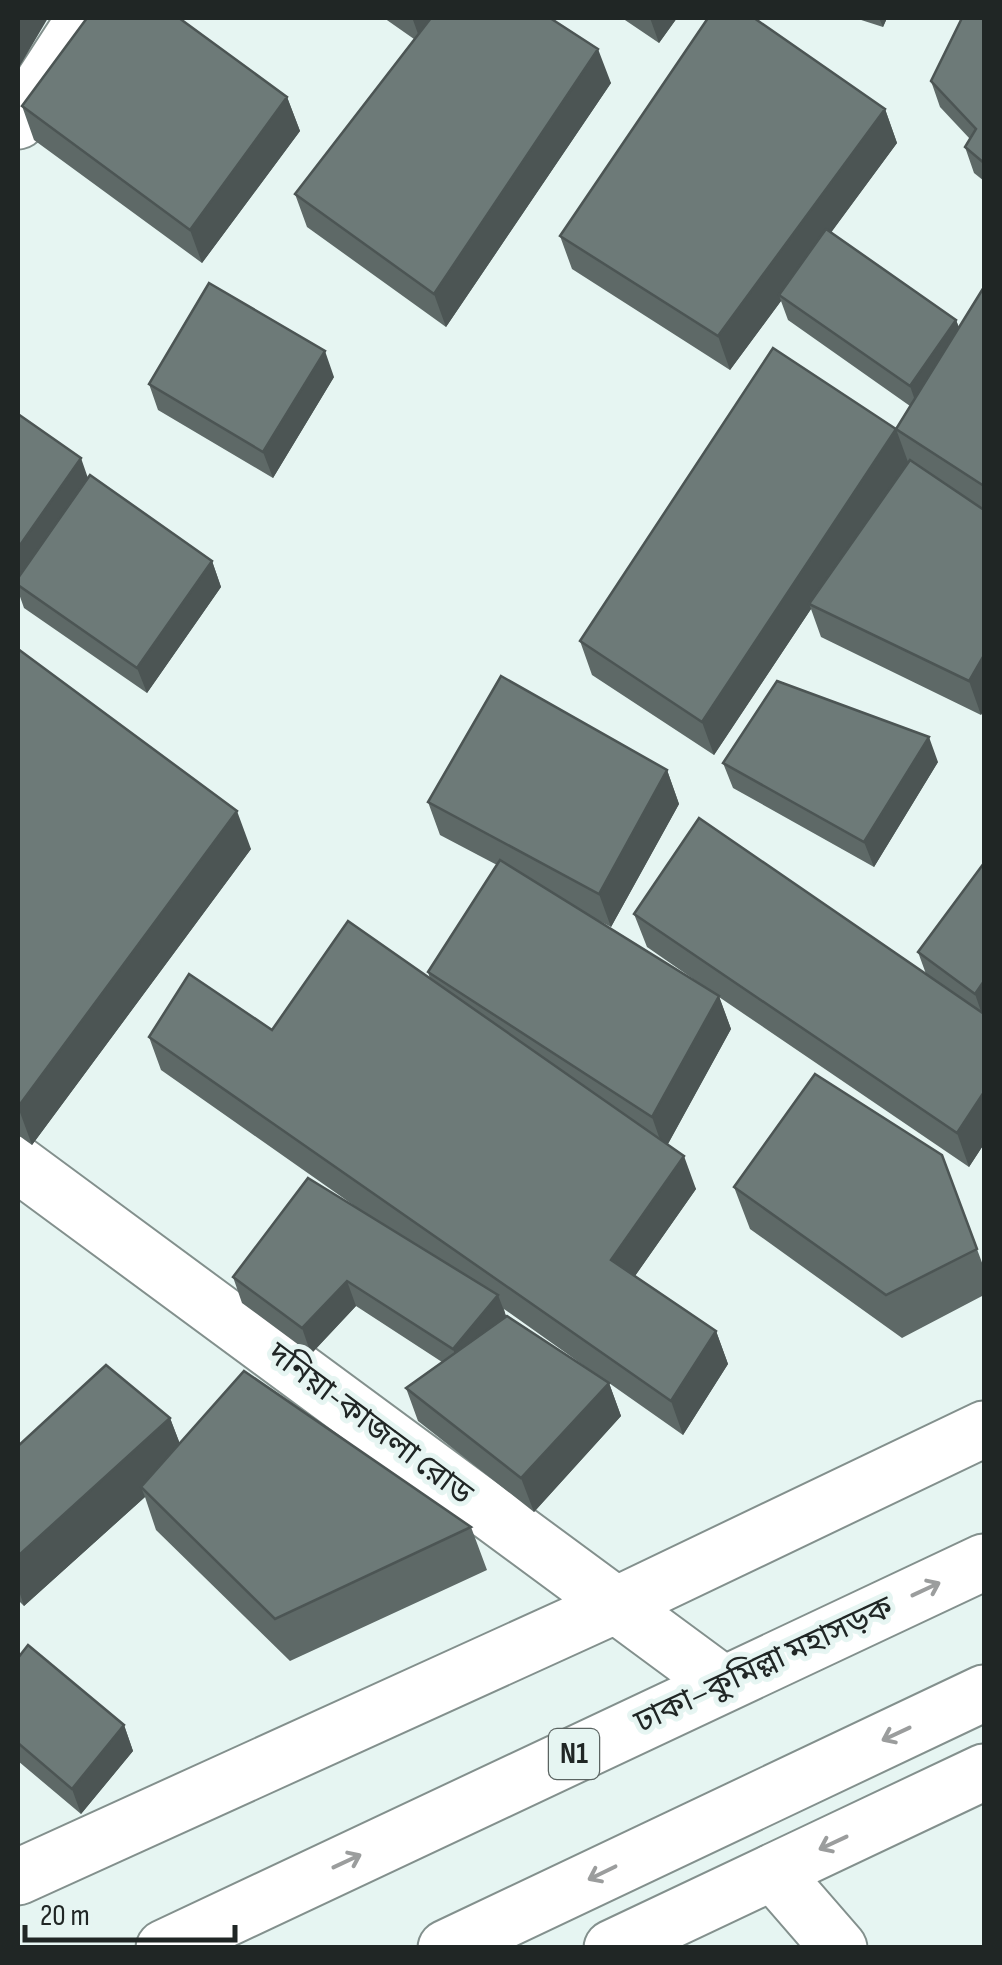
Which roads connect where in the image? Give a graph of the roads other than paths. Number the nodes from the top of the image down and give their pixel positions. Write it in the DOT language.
graph roads {
  1 [pos="85,18"];
  2 [pos="18,122"];
  3 [pos="18,1164"];
  4 [pos="984,1430"];
  5 [pos="984,1562"];
  6 [pos="614,1606"];
  7 [pos="722,1684"];
  8 [pos="984,1692"];
  9 [pos="984,1772"];
  10 [pos="773,1872"];
  11 [pos="18,1877"];
  12 [pos="164,1948"];
  13 [pos="446,1948"];
  14 [pos="612,1948"];
  15 [pos="839,1948"];
  1 -- 2 [label="main road"];
  3 -- 6 [label="main road, দনিয়া-কাজলা রোড"];
  4 -- 6 [label="main road"];
  7 -- 5 [label="main road, ঢাকা–কুমিল্লা মহাসড়ক / N1, one-way"];
  6 -- 7 [label="main road, দনিয়া-কাজলা রোড"];
  6 -- 11 [label="main road"];
  12 -- 7 [label="main road, ঢাকা–কুমিল্লা মহাসড়ক / N1, one-way"];
  8 -- 13 [label="main road, one-way"];
  9 -- 10 [label="main road, one-way"];
  10 -- 14 [label="main road"];
  10 -- 15 [label="main road"];
}
